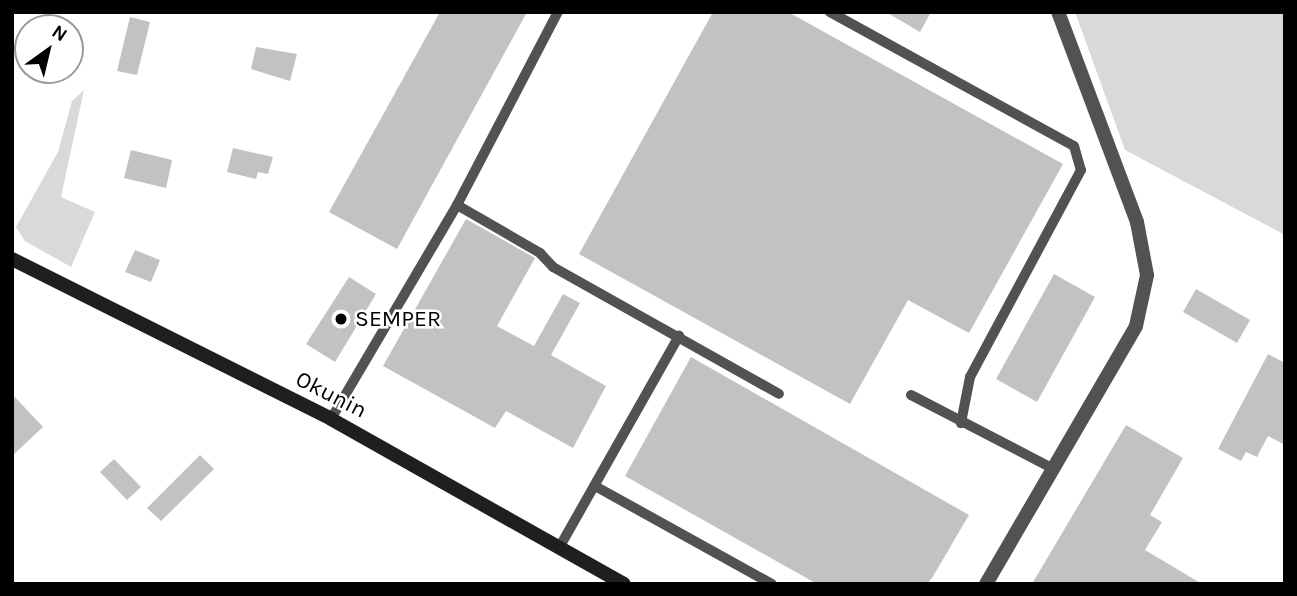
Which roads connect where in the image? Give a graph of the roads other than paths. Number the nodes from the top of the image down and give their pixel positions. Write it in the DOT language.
graph roads {
  1 [pos="558,12"];
  2 [pos="830,12"];
  3 [pos="1058,12"];
  4 [pos="457,205"];
  5 [pos="12,259"];
  6 [pos="679,336"];
  7 [pos="779,394"];
  8 [pos="911,395"];
  9 [pos="331,419"];
  10 [pos="961,423"];
  11 [pos="1054,469"];
  12 [pos="595,486"];
  13 [pos="559,548"];
  14 [pos="624,584"];
  15 [pos="772,584"];
  16 [pos="986,584"];
  1 -- 4 [label="lane"];
  2 -- 10 [label="lane"];
  3 -- 11 [label="street"];
  4 -- 6 [label="lane"];
  4 -- 9 [label="lane"];
  5 -- 9 [label="main road, Okunin"];
  6 -- 7 [label="lane"];
  6 -- 12 [label="lane"];
  8 -- 10 [label="lane"];
  9 -- 13 [label="main road, Okunin"];
  10 -- 11 [label="lane"];
  11 -- 16 [label="street"];
  12 -- 13 [label="lane"];
  12 -- 15 [label="lane"];
  13 -- 14 [label="main road, Okunin"];
}
